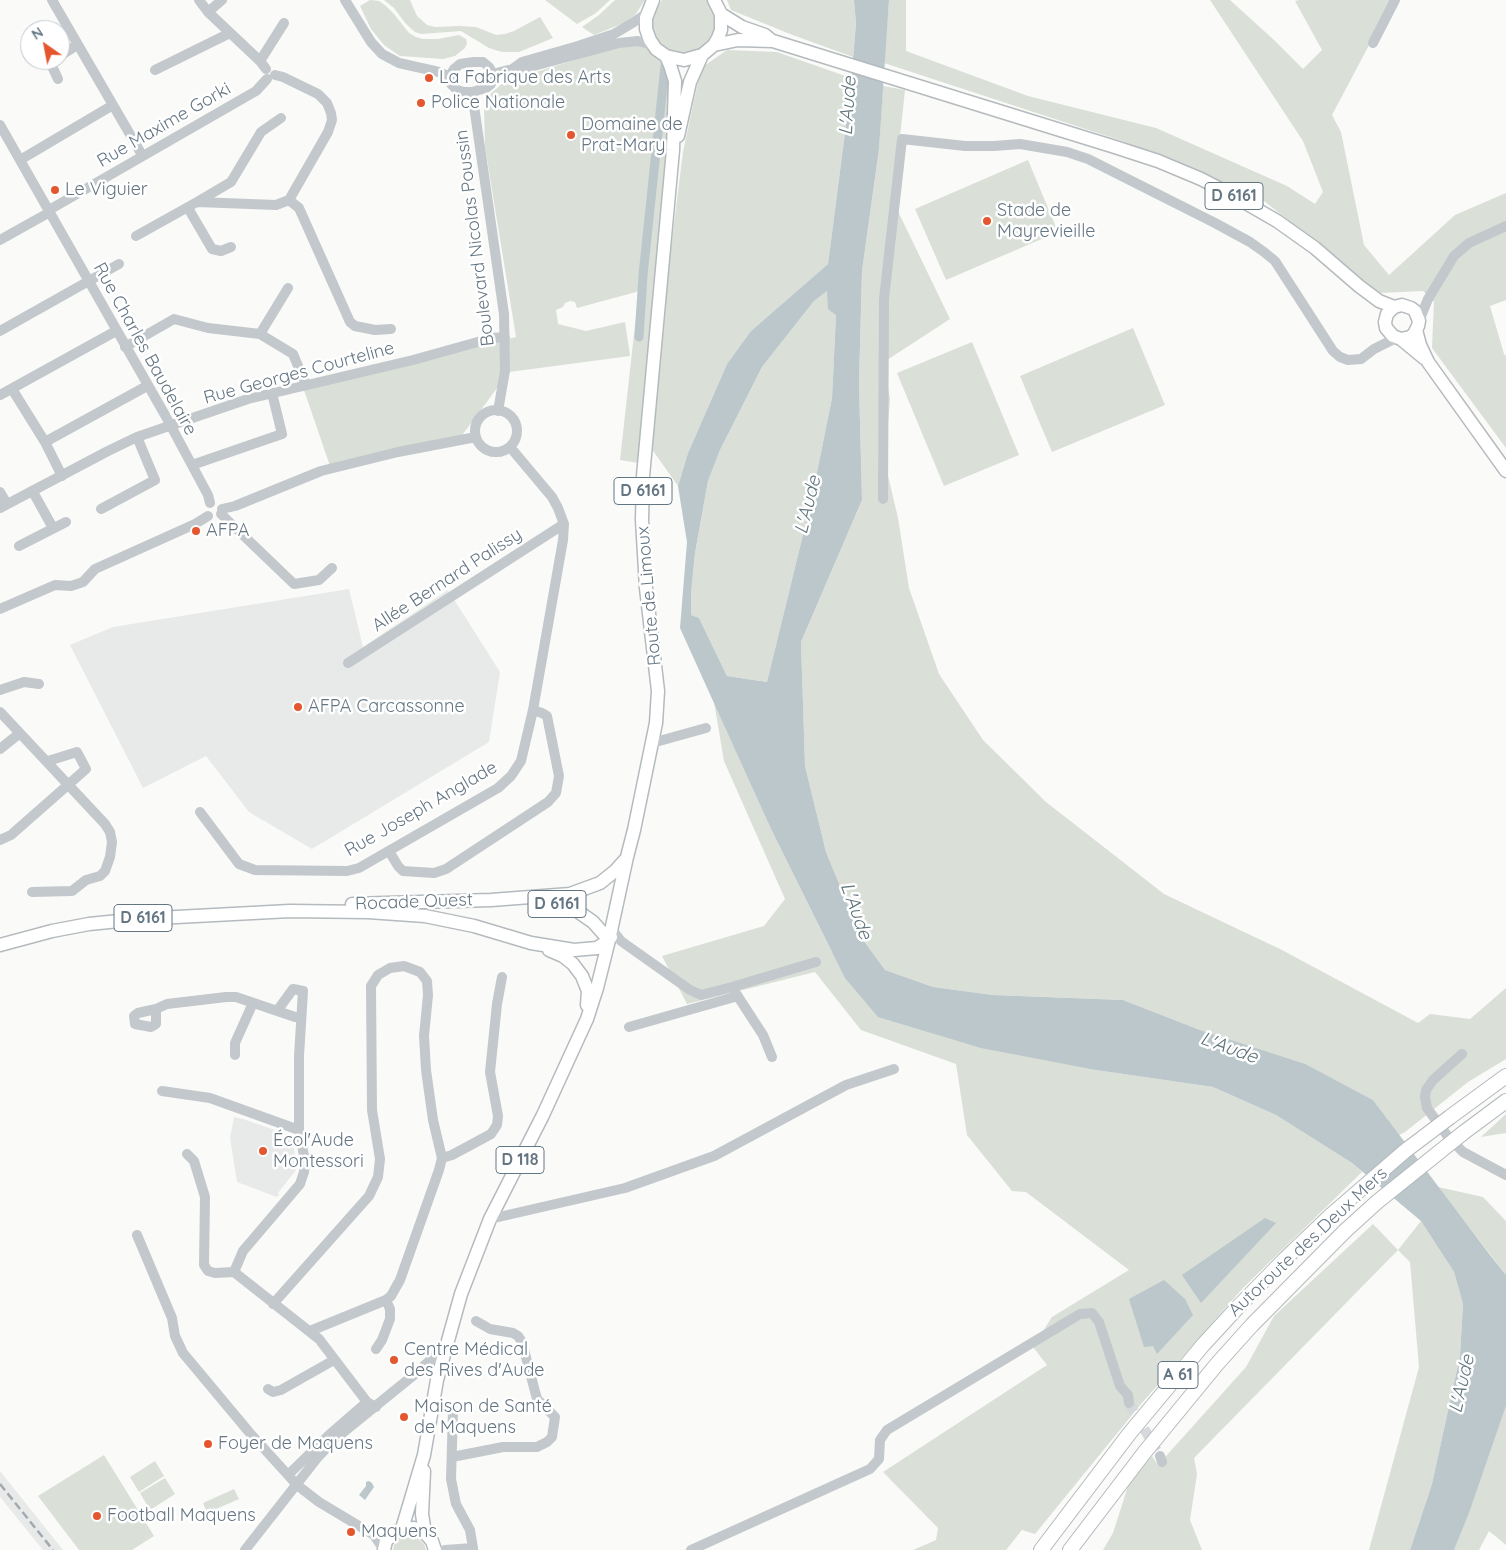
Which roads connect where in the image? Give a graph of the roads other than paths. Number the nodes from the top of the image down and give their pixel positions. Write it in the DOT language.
graph roads {
  1 [pos="52,0"];
  2 [pos="199,0"];
  3 [pos="222,0"];
  4 [pos="345,0"];
  5 [pos="653,0"];
  6 [pos="714,0"];
  7 [pos="1396,0"];
  8 [pos="208,12"];
  9 [pos="647,13"];
  10 [pos="721,14"];
  11 [pos="284,23"];
  12 [pos="230,33"];
  13 [pos="773,41"];
  14 [pos="1373,43"];
  15 [pos="77,45"];
  16 [pos="653,45"];
  17 [pos="714,45"];
  18 [pos="70,50"];
  19 [pos="666,56"];
  20 [pos="702,56"];
  21 [pos="54,70"];
  22 [pos="155,70"];
  23 [pos="511,70"];
  24 [pos="267,71"];
  25 [pos="493,74"];
  26 [pos="451,77"];
  27 [pos="58,80"];
  28 [pos="472,92"];
  29 [pos="113,104"];
  30 [pos="281,118"];
  31 [pos="0,125"];
  32 [pos="674,150"];
  33 [pos="142,155"];
  34 [pos="20,160"];
  35 [pos="289,200"];
  36 [pos="198,202"];
  37 [pos="188,208"];
  38 [pos="49,211"];
  39 [pos="1506,226"];
  40 [pos="136,236"];
  41 [pos="0,240"];
  42 [pos="231,247"];
  43 [pos="119,264"];
  44 [pos="89,282"];
  45 [pos="1359,286"];
  46 [pos="288,288"];
  47 [pos="1428,299"];
  48 [pos="1394,307"];
  49 [pos="1411,308"];
  50 [pos="1385,323"];
  51 [pos="1418,326"];
  52 [pos="391,329"];
  53 [pos="116,331"];
  54 [pos="0,332"];
  55 [pos="260,334"];
  56 [pos="505,337"];
  57 [pos="1399,339"];
  58 [pos="125,347"];
  59 [pos="1374,349"];
  60 [pos="1428,362"];
  61 [pos="306,385"];
  62 [pos="147,386"];
  63 [pos="12,388"];
  64 [pos="272,393"];
  65 [pos="0,395"];
  66 [pos="498,410"];
  67 [pos="169,426"];
  68 [pos="136,437"];
  69 [pos="476,437"];
  70 [pos="45,442"];
  71 [pos="510,447"];
  72 [pos="192,465"];
  73 [pos="1506,471"];
  74 [pos="62,476"];
  75 [pos="0,492"];
  76 [pos="33,492"];
  77 [pos="883,499"];
  78 [pos="210,503"];
  79 [pos="4,506"];
  80 [pos="101,509"];
  81 [pos="222,512"];
  82 [pos="208,516"];
  83 [pos="66,522"];
  84 [pos="564,524"];
  85 [pos="53,528"];
  86 [pos="19,546"];
  87 [pos="332,568"];
  88 [pos="0,609"];
  89 [pos="348,663"];
  90 [pos="39,684"];
  91 [pos="0,690"];
  92 [pos="533,710"];
  93 [pos="0,712"];
  94 [pos="706,728"];
  95 [pos="20,733"];
  96 [pos="652,743"];
  97 [pos="0,749"];
  98 [pos="48,761"];
  99 [pos="69,784"];
  100 [pos="200,812"];
  101 [pos="634,830"];
  102 [pos="0,840"];
  103 [pos="389,851"];
  104 [pos="627,857"];
  105 [pos="32,892"];
  106 [pos="539,897"];
  107 [pos="491,900"];
  108 [pos="290,911"];
  109 [pos="615,938"];
  110 [pos="531,943"];
  111 [pos="0,945"];
  112 [pos="816,962"];
  113 [pos="502,977"];
  114 [pos="732,987"];
  115 [pos="738,996"];
  116 [pos="253,1003"];
  117 [pos="156,1009"];
  118 [pos="277,1011"];
  119 [pos="301,1017"];
  120 [pos="587,1019"];
  121 [pos="629,1027"];
  122 [pos="1462,1054"];
  123 [pos="234,1056"];
  124 [pos="772,1057"];
  125 [pos="894,1069"];
  126 [pos="1506,1076"];
  127 [pos="162,1091"];
  128 [pos="1506,1101"];
  129 [pos="299,1130"];
  130 [pos="187,1154"];
  131 [pos="442,1158"];
  132 [pos="1506,1175"];
  133 [pos="490,1220"];
  134 [pos="137,1235"];
  135 [pos="234,1272"];
  136 [pos="386,1300"];
  137 [pos="273,1304"];
  138 [pos="476,1321"];
  139 [pos="310,1331"];
  140 [pos="446,1346"];
  141 [pos="376,1349"];
  142 [pos="334,1360"];
  143 [pos="268,1389"];
  144 [pos="1129,1403"];
  145 [pos="371,1404"];
  146 [pos="453,1411"];
  147 [pos="424,1455"];
  148 [pos="452,1457"];
  149 [pos="288,1474"];
  150 [pos="297,1485"];
  151 [pos="397,1532"];
  152 [pos="426,1533"];
  153 [pos="374,1535"];
  154 [pos="473,1549"];
  155 [pos="245,1550"];
  156 [pos="384,1550"];
  157 [pos="435,1550"];
  158 [pos="445,1550"];
  159 [pos="691,1550"];
  160 [pos="1041,1550"];
  161 [pos="1070,1550"];
  1 -- 15 [label="street"];
  2 -- 8 [label="street"];
  3 -- 8 [label="street"];
  4 -- 26 [label="street"];
  5 -- 9 [label="main road"];
  6 -- 10 [label="main road"];
  7 -- 14 [label="street"];
  8 -- 12 [label="street"];
  9 -- 16 [label="main road"];
  9 -- 23 [label="street"];
  10 -- 13 [label="main road, D 6161"];
  10 -- 17 [label="main road"];
  11 -- 24 [label="street, Rue Maxime Gorki"];
  12 -- 22 [label="street"];
  12 -- 24 [label="street"];
  13 -- 17 [label="main road, D 6161"];
  13 -- 45 [label="main road, D 6161"];
  15 -- 18 [label="street"];
  15 -- 29 [label="street"];
  16 -- 19 [label="main road"];
  16 -- 23 [label="street"];
  17 -- 20 [label="main road"];
  19 -- 20 [label="main road"];
  19 -- 32 [label="main road, D 6161"];
  20 -- 32 [label="main road, D 6161"];
  21 -- 27 [label="street"];
  23 -- 25 [label="street"];
  24 -- 33 [label="street, Rue Maxime Gorki"];
  24 -- 35 [label="street"];
  25 -- 26 [label="street"];
  25 -- 28 [label="street"];
  26 -- 28 [label="street"];
  28 -- 56 [label="street, Boulevard Nicolas Poussin"];
  29 -- 33 [label="street"];
  29 -- 34 [label="street"];
  30 -- 36 [label="street"];
  31 -- 34 [label="street, Rue Charles Baudelaire"];
  32 -- 96 [label="main road, Route de Limoux / D 6161"];
  33 -- 38 [label="street, Rue Maxime Gorki"];
  34 -- 38 [label="street, Rue Charles Baudelaire"];
  35 -- 36 [label="street"];
  35 -- 52 [label="street"];
  36 -- 37 [label="street"];
  37 -- 40 [label="street"];
  37 -- 42 [label="street"];
  38 -- 41 [label="street, Rue Maxime Gorki"];
  38 -- 44 [label="street, Rue Charles Baudelaire"];
  39 -- 47 [label="street"];
  43 -- 44 [label="street"];
  44 -- 53 [label="street, Rue Charles Baudelaire"];
  44 -- 54 [label="street"];
  45 -- 48 [label="main road, D 6161"];
  45 -- 50 [label="main road, D 6161"];
  46 -- 55 [label="street"];
  47 -- 49 [label="street"];
  47 -- 51 [label="street"];
  48 -- 49 [label="main road"];
  48 -- 50 [label="main road"];
  49 -- 51 [label="main road"];
  50 -- 57 [label="main road"];
  50 -- 59 [label="street"];
  51 -- 57 [label="main road"];
  51 -- 60 [label="main road"];
  53 -- 58 [label="street, Rue Charles Baudelaire"];
  53 -- 63 [label="street"];
  55 -- 58 [label="street"];
  55 -- 61 [label="street"];
  56 -- 61 [label="street, Rue Georges Courteline"];
  56 -- 66 [label="street, Boulevard Nicolas Poussin"];
  57 -- 59 [label="street"];
  57 -- 60 [label="main road"];
  58 -- 62 [label="street, Rue Charles Baudelaire"];
  59 -- 77 [label="street"];
  60 -- 73 [label="main road"];
  61 -- 64 [label="street, Rue Georges Courteline"];
  62 -- 67 [label="street, Rue Charles Baudelaire"];
  62 -- 70 [label="street"];
  63 -- 65 [label="street"];
  63 -- 70 [label="street"];
  64 -- 67 [label="street, Rue Georges Courteline"];
  64 -- 72 [label="street"];
  66 -- 69 [label="street"];
  66 -- 71 [label="street"];
  67 -- 68 [label="street, Rue Georges Courteline"];
  67 -- 72 [label="street, Rue Charles Baudelaire"];
  68 -- 74 [label="street, Rue Georges Courteline"];
  68 -- 80 [label="street"];
  69 -- 71 [label="street"];
  69 -- 81 [label="street"];
  70 -- 74 [label="street"];
  71 -- 84 [label="street, Rue Joseph Anglade"];
  72 -- 78 [label="street, Rue Charles Baudelaire"];
  74 -- 76 [label="street, Rue Georges Courteline"];
  75 -- 79 [label="street"];
  76 -- 79 [label="street, Rue Georges Courteline"];
  76 -- 85 [label="street"];
  78 -- 81 [label="street"];
  78 -- 82 [label="street"];
  81 -- 82 [label="street"];
  81 -- 87 [label="street"];
  82 -- 88 [label="street"];
  83 -- 85 [label="street"];
  84 -- 89 [label="street, Allée Bernard Palissy"];
  84 -- 92 [label="street, Rue Joseph Anglade"];
  85 -- 86 [label="street"];
  90 -- 91 [label="street"];
  92 -- 103 [label="street, Rue Joseph Anglade"];
  92 -- 103 [label="street"];
  93 -- 95 [label="street"];
  94 -- 96 [label="street"];
  95 -- 97 [label="street"];
  95 -- 98 [label="street"];
  96 -- 101 [label="main road, Route de Limoux / D 6161"];
  98 -- 99 [label="street"];
  98 -- 99 [label="street"];
  99 -- 102 [label="street"];
  99 -- 105 [label="street"];
  100 -- 103 [label="street, Rue Joseph Anglade"];
  101 -- 104 [label="main road, D 6161"];
  101 -- 109 [label="main road, D 6161"];
  104 -- 106 [label="main road, D 6161 / D 6161"];
  104 -- 109 [label="main road, D 6161"];
  106 -- 107 [label="main road, Rocade Ouest / D 6161"];
  107 -- 108 [label="main road, Rocade Ouest"];
  107 -- 109 [label="main road, D 6161 / D 6161"];
  108 -- 110 [label="main road, Rocade Ouest / D 6161"];
  108 -- 111 [label="main road, Rocade Ouest / D 6161"];
  109 -- 110 [label="main road, Rocade Ouest / D 6161"];
  109 -- 114 [label="street"];
  109 -- 120 [label="main road, D 118"];
  110 -- 120 [label="main road, Rocade Ouest / D 6161"];
  112 -- 114 [label="street"];
  113 -- 131 [label="street"];
  114 -- 115 [label="street"];
  115 -- 121 [label="street"];
  115 -- 124 [label="street"];
  116 -- 117 [label="street"];
  116 -- 118 [label="street"];
  116 -- 123 [label="street"];
  118 -- 119 [label="street"];
  118 -- 119 [label="street"];
  119 -- 129 [label="street"];
  120 -- 133 [label="main road, D 118"];
  122 -- 132 [label="street"];
  125 -- 133 [label="street"];
  126 -- 160 [label="highway, Autoroute des Deux Mers / A 61, bridge"];
  127 -- 129 [label="street"];
  128 -- 161 [label="highway, Autoroute des Deux Mers / A 61, bridge"];
  129 -- 135 [label="street"];
  130 -- 135 [label="street"];
  131 -- 136 [label="street"];
  131 -- 137 [label="street"];
  133 -- 140 [label="main road, D 118"];
  134 -- 149 [label="street"];
  135 -- 137 [label="street"];
  136 -- 139 [label="street"];
  136 -- 141 [label="street"];
  137 -- 139 [label="street"];
  138 -- 148 [label="street"];
  139 -- 142 [label="street"];
  140 -- 145 [label="street"];
  140 -- 147 [label="main road, D 118"];
  142 -- 143 [label="street"];
  142 -- 145 [label="street"];
  144 -- 159 [label="street"];
  145 -- 149 [label="street"];
  145 -- 150 [label="street"];
  146 -- 148 [label="street"];
  147 -- 151 [label="main road, D 118"];
  147 -- 152 [label="main road, D 118"];
  148 -- 154 [label="street"];
  149 -- 150 [label="street"];
  150 -- 153 [label="street"];
  150 -- 155 [label="street"];
  151 -- 152 [label="main road"];
  151 -- 153 [label="street"];
  151 -- 156 [label="main road"];
  152 -- 157 [label="main road"];
  153 -- 156 [label="street"];
  154 -- 158 [label="street"];
}
